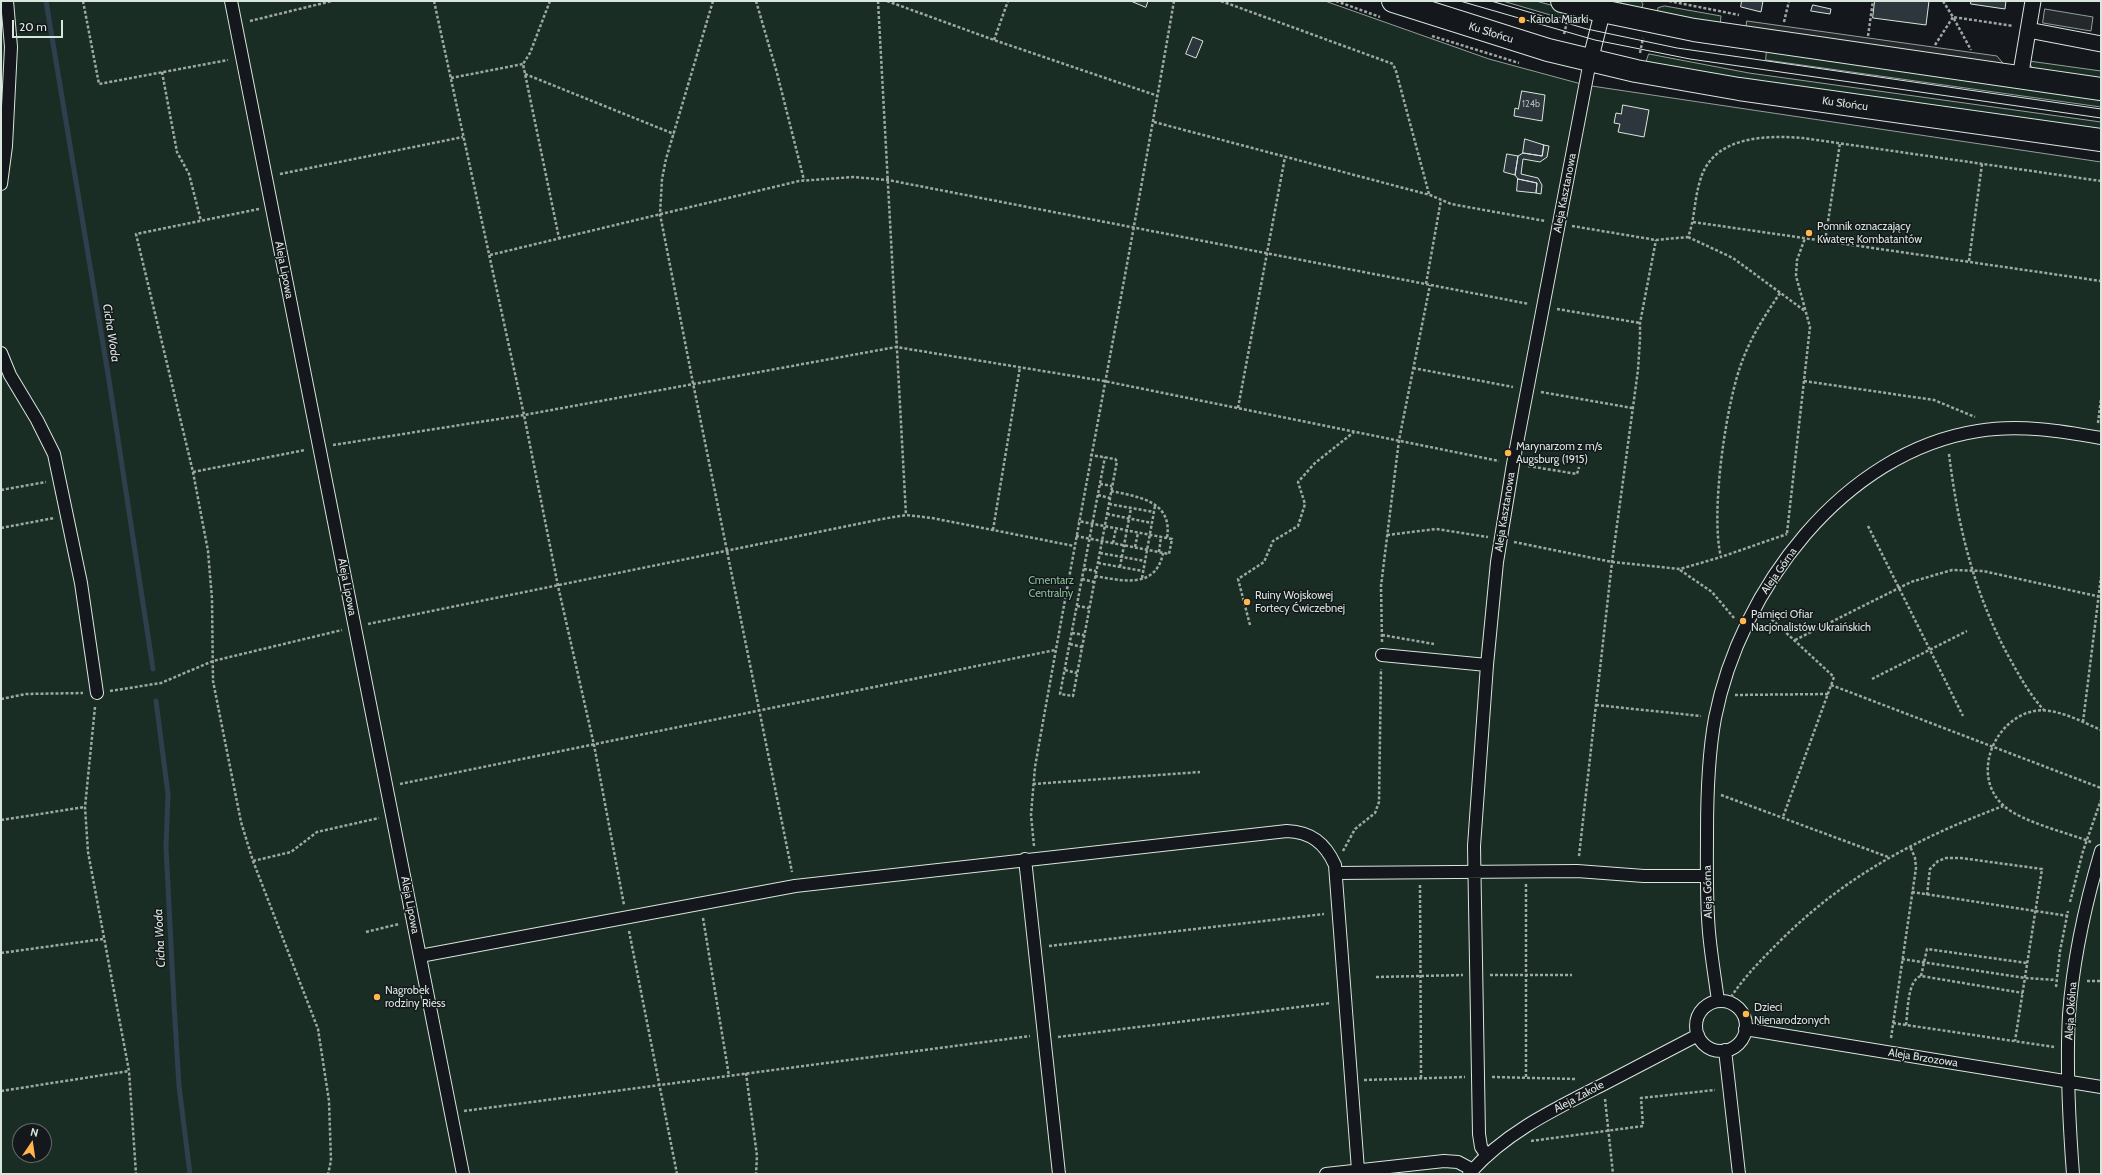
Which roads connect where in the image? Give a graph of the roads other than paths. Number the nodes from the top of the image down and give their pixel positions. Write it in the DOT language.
graph roads {
  1 [pos="8,1"];
  2 [pos="230,1"];
  3 [pos="1392,1"];
  4 [pos="2033,1"];
  5 [pos="1603,6"];
  6 [pos="1565,8"];
  7 [pos="2024,28"];
  8 [pos="2099,44"];
  9 [pos="1590,61"];
  10 [pos="2020,78"];
  11 [pos="2101,89"];
  12 [pos="2101,140"];
  13 [pos="1,184"];
  14 [pos="1,353"];
  15 [pos="2098,438"];
  16 [pos="1382,655"];
  17 [pos="1487,665"];
  18 [pos="97,692"];
  19 [pos="2097,847"];
  20 [pos="1030,859"];
  21 [pos="1336,871"];
  22 [pos="1475,872"];
  23 [pos="1707,876"];
  24 [pos="420,956"];
  25 [pos="1723,1001"];
  26 [pos="1745,1029"];
  27 [pos="1698,1035"];
  28 [pos="1725,1050"];
  29 [pos="2068,1082"];
  30 [pos="2101,1087"];
  31 [pos="1487,1156"];
  32 [pos="1358,1170"];
  33 [pos="1471,1172"];
  34 [pos="464,1174"];
  35 [pos="1059,1174"];
  36 [pos="1326,1174"];
  37 [pos="1739,1174"];
  38 [pos="2073,1174"];
  1 -- 13 [label="street"];
  2 -- 24 [label="street, Aleja Lipowa"];
  3 -- 9 [label="main road, Ku Słońcu"];
  4 -- 7 [label="street"];
  5 -- 6 [label="main road"];
  5 -- 9 [label="street"];
  5 -- 10 [label="main road"];
  7 -- 8 [label="street"];
  7 -- 10 [label="street"];
  9 -- 12 [label="main road, Ku Słońcu"];
  9 -- 17 [label="street, Aleja Kasztanowa"];
  10 -- 11 [label="main road"];
  14 -- 18 [label="street"];
  15 -- 23 [label="street, Aleja Górna"];
  16 -- 17 [label="street"];
  17 -- 22 [label="street, Aleja Kasztanowa"];
  19 -- 29 [label="street, Aleja Okólna"];
  20 -- 21 [label="street"];
  20 -- 24 [label="street"];
  20 -- 35 [label="street"];
  21 -- 22 [label="street"];
  21 -- 32 [label="street"];
  22 -- 23 [label="street"];
  22 -- 31 [label="street, Aleja Kasztanowa"];
  23 -- 25 [label="street, Aleja Górna"];
  24 -- 34 [label="street, Aleja Lipowa"];
  25 -- 26 [label="street"];
  25 -- 27 [label="street"];
  26 -- 28 [label="street"];
  26 -- 29 [label="street, Aleja Brzozowa"];
  27 -- 28 [label="street"];
  27 -- 31 [label="street, Aleja Zakole"];
  28 -- 37 [label="street"];
  29 -- 30 [label="street, Aleja Brzozowa"];
  29 -- 38 [label="street, Aleja Okólna"];
  31 -- 33 [label="street, Aleja Zakole"];
  32 -- 33 [label="street"];
  32 -- 36 [label="street"];
}
